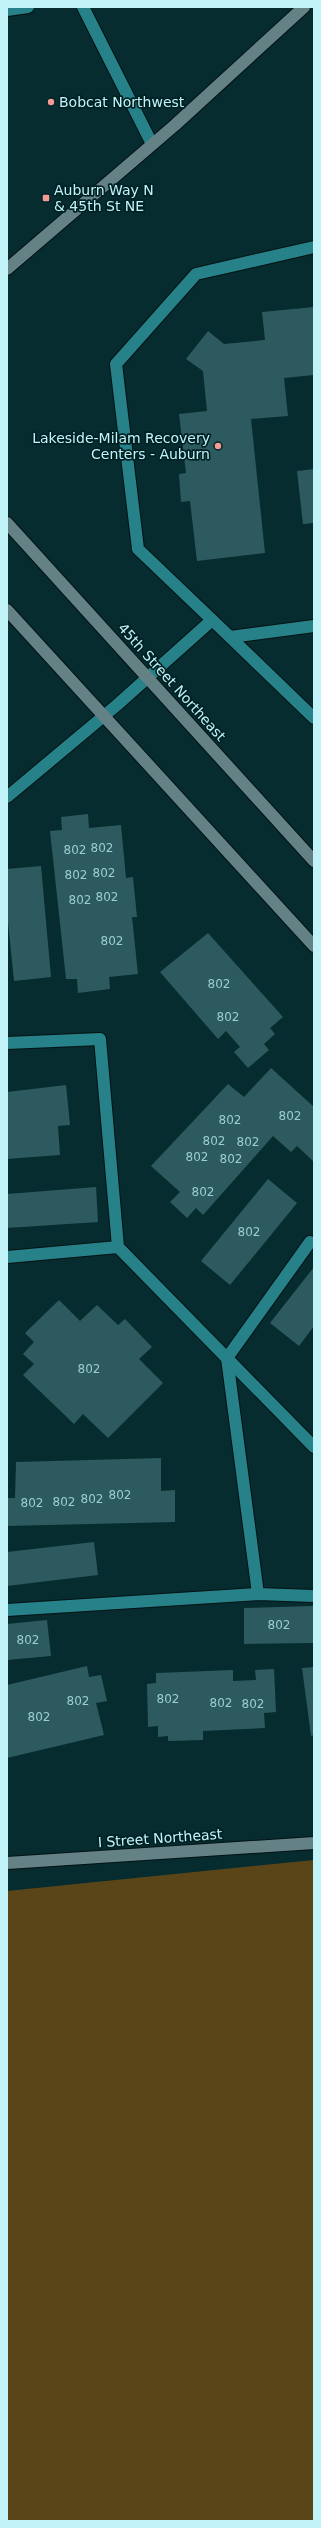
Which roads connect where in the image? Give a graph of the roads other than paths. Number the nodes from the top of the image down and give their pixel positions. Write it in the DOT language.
graph roads {
  1 [pos="28,7"];
  2 [pos="83,7"];
  3 [pos="304,7"];
  4 [pos="7,10"];
  5 [pos="152,144"];
  6 [pos="314,247"];
  7 [pos="7,269"];
  8 [pos="7,523"];
  9 [pos="7,610"];
  10 [pos="212,620"];
  11 [pos="314,626"];
  12 [pos="230,637"];
  13 [pos="148,677"];
  14 [pos="104,716"];
  15 [pos="314,718"];
  16 [pos="7,797"];
  17 [pos="314,861"];
  18 [pos="314,946"];
  19 [pos="7,1043"];
  20 [pos="310,1242"];
  21 [pos="118,1247"];
  22 [pos="7,1257"];
  23 [pos="227,1358"];
  24 [pos="314,1447"];
  25 [pos="258,1594"];
  26 [pos="314,1596"];
  27 [pos="7,1610"];
  28 [pos="314,1843"];
  29 [pos="7,1863"];
  1 -- 4 [label="lane"];
  2 -- 5 [label="lane"];
  3 -- 5 [label="street"];
  5 -- 7 [label="street"];
  6 -- 10 [label="lane"];
  8 -- 13 [label="street, 45th Street Northeast"];
  9 -- 14 [label="street"];
  10 -- 12 [label="lane"];
  10 -- 13 [label="lane"];
  11 -- 12 [label="lane"];
  12 -- 15 [label="lane"];
  13 -- 14 [label="lane"];
  13 -- 17 [label="street, 45th Street Northeast"];
  14 -- 16 [label="lane"];
  14 -- 18 [label="street"];
  19 -- 21 [label="lane"];
  20 -- 23 [label="lane"];
  21 -- 22 [label="lane"];
  21 -- 23 [label="lane"];
  23 -- 24 [label="lane"];
  23 -- 25 [label="lane"];
  25 -- 26 [label="lane"];
  25 -- 27 [label="lane"];
  28 -- 29 [label="street, I Street Northeast"];
}
